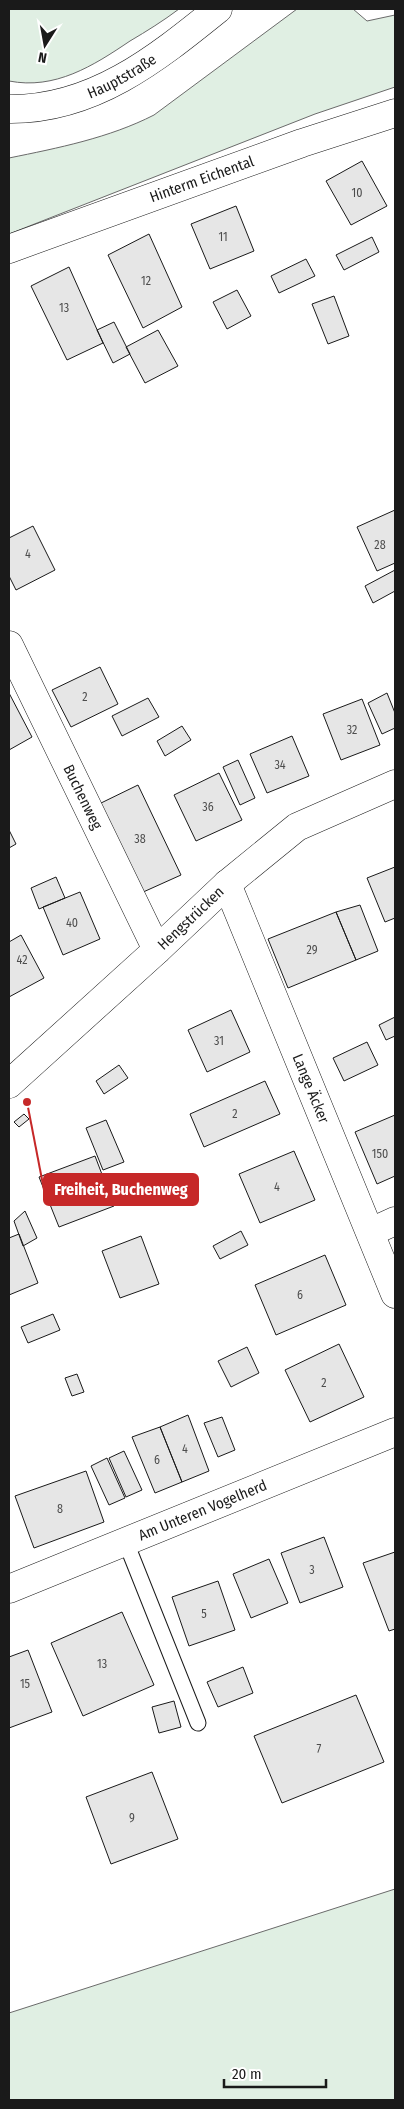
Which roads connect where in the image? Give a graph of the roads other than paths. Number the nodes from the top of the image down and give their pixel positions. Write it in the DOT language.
graph roads {
  1 [pos="218,9"];
  2 [pos="9,109"];
  3 [pos="395,113"];
  4 [pos="9,249"];
  5 [pos="9,645"];
  6 [pos="395,784"];
  7 [pos="227,884"];
  8 [pos="157,950"];
  9 [pos="9,1084"];
  10 [pos="383,1226"];
  11 [pos="395,1294"];
  12 [pos="395,1432"];
  13 [pos="125,1540"];
  14 [pos="9,1589"];
  15 [pos="198,1723"];
  1 -- 2 [label="street, Hauptstraße"];
  3 -- 4 [label="street, Hinterm Eichental"];
  5 -- 8 [label="street, Buchenweg"];
  6 -- 7 [label="street, Hengstrücken"];
  7 -- 8 [label="street, Hengstrücken"];
  7 -- 10 [label="street, Lange Äcker"];
  8 -- 9 [label="street, Hengstrücken"];
  10 -- 11 [label="street, Lange Äcker"];
  12 -- 13 [label="street, Am Unteren Vogelherd"];
  13 -- 14 [label="street, Am Unteren Vogelherd"];
  13 -- 15 [label="lane"];
}
